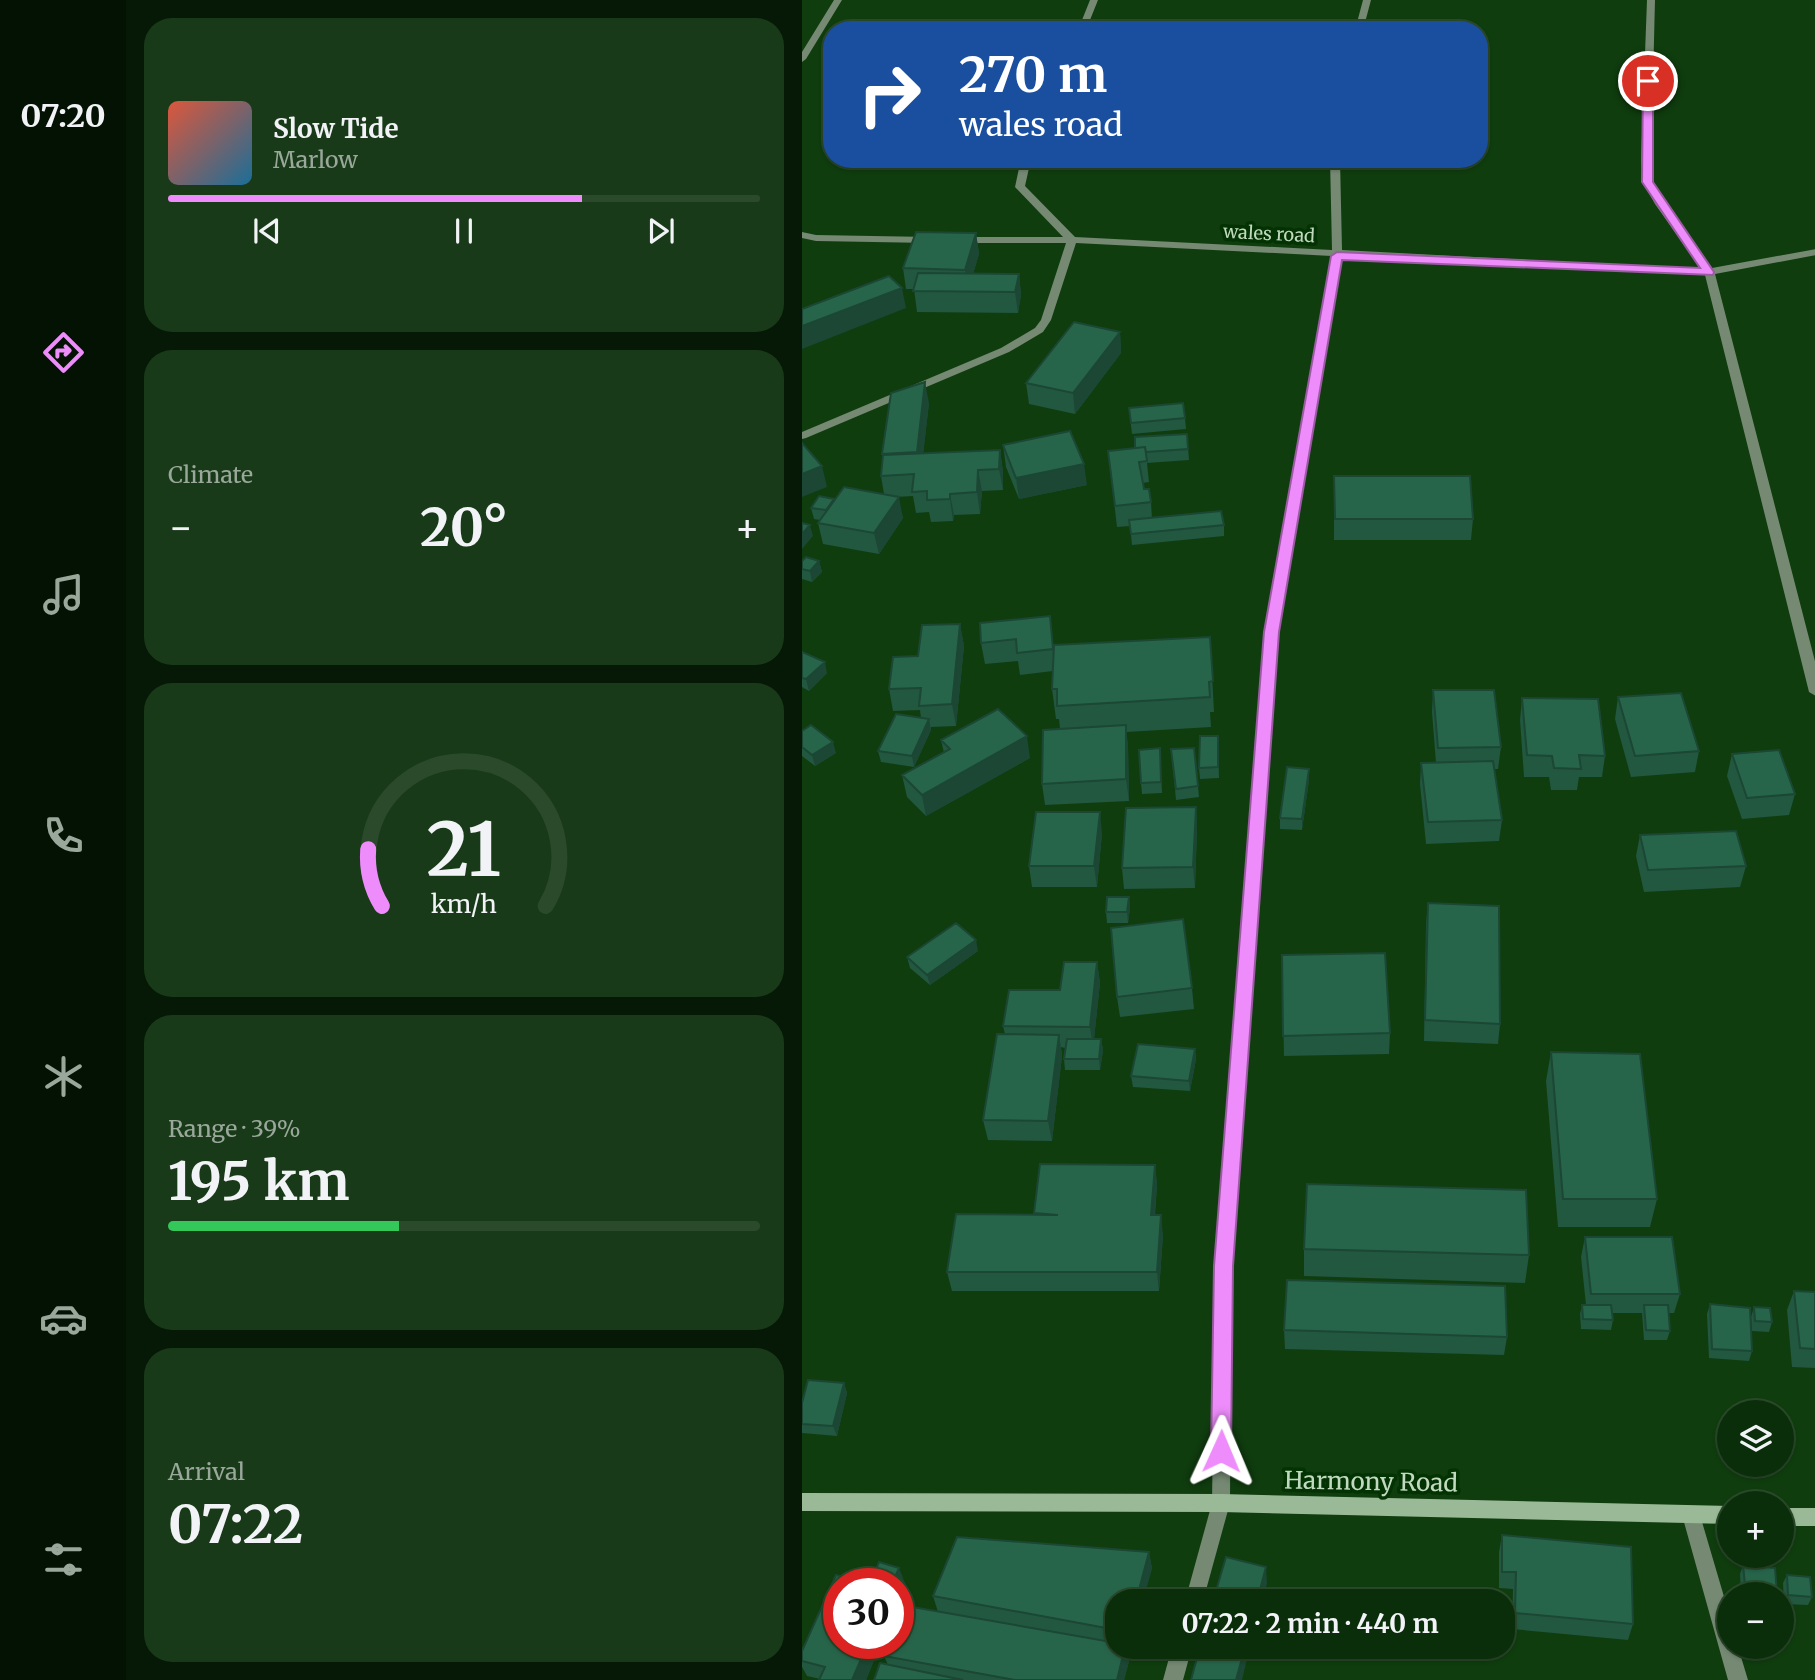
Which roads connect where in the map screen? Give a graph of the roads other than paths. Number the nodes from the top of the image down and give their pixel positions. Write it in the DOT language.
graph roads {
  1 [pos="838,0"];
  2 [pos="1094,0"];
  3 [pos="1367,0"];
  4 [pos="1651,0"];
  5 [pos="825,21"];
  6 [pos="1086,21"];
  7 [pos="1362,21"];
  8 [pos="823,25"];
  9 [pos="802,59"];
  10 [pos="1024,168"];
  11 [pos="1335,168"];
  12 [pos="802,235"];
  13 [pos="938,240"];
  14 [pos="951,240"];
  15 [pos="1072,240"];
  16 [pos="1815,252"];
  17 [pos="1337,256"];
  18 [pos="1708,272"];
  19 [pos="802,436"];
  20 [pos="1815,692"];
  21 [pos="802,1502"];
  22 [pos="1221,1503"];
  23 [pos="1691,1515"];
  24 [pos="1717,1516"];
  25 [pos="1794,1517"];
  26 [pos="1815,1517"];
  27 [pos="1197,1589"];
  28 [pos="1179,1659"];
  29 [pos="1173,1680"];
  30 [pos="1738,1680"];
  1 -- 5 [label="street"];
  2 -- 6 [label="street"];
  3 -- 7 [label="street"];
  4 -- 18 [label="street"];
  8 -- 9 [label="street"];
  10 -- 15 [label="street"];
  11 -- 17 [label="street"];
  12 -- 13 [label="street"];
  14 -- 15 [label="street, wales road"];
  15 -- 17 [label="street, wales road"];
  15 -- 19 [label="street"];
  16 -- 18 [label="street, wales road"];
  17 -- 18 [label="street, wales road"];
  17 -- 22 [label="street"];
  18 -- 20 [label="street"];
  21 -- 22 [label="main road, Harmony Road"];
  22 -- 23 [label="main road, Harmony Road"];
  22 -- 27 [label="street"];
  23 -- 24 [label="main road, Harmony Road"];
  23 -- 30 [label="street"];
  25 -- 26 [label="main road"];
  28 -- 29 [label="street"];
}
